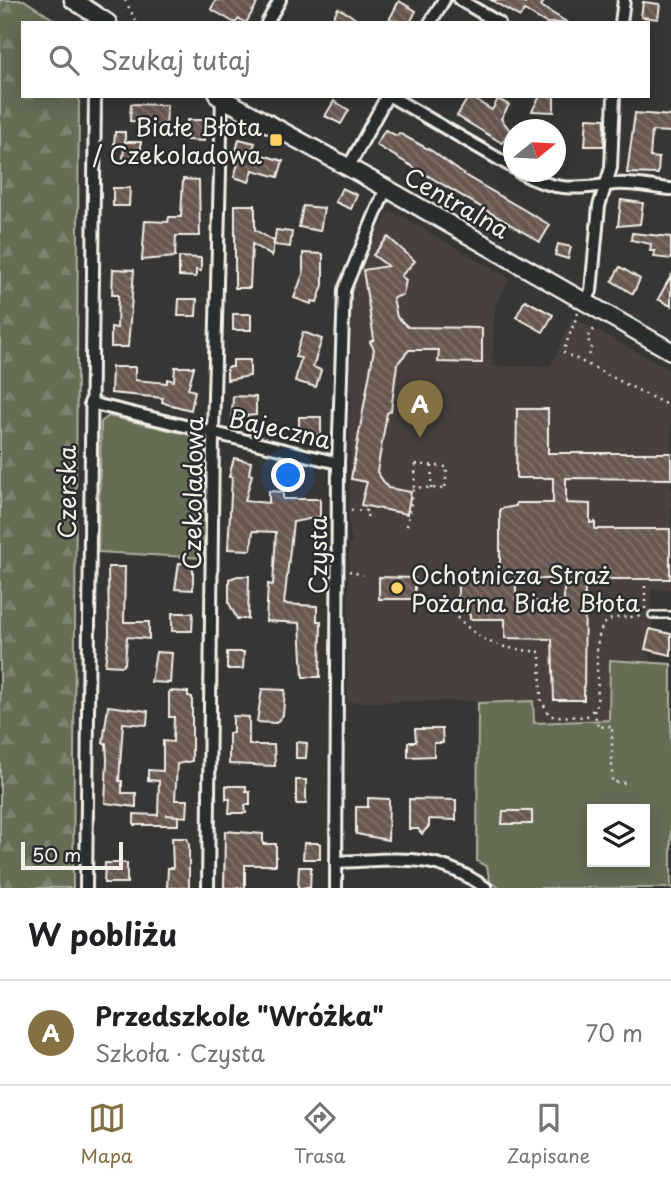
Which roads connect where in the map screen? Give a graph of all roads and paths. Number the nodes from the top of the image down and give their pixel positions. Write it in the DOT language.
graph roads {
  1 [pos="73,0"];
  2 [pos="125,0"];
  3 [pos="281,0"];
  4 [pos="443,0"];
  5 [pos="460,0"];
  6 [pos="624,0"];
  7 [pos="99,15"];
  8 [pos="136,21"];
  9 [pos="268,21"];
  10 [pos="431,21"];
  11 [pos="496,21"];
  12 [pos="621,21"];
  13 [pos="95,98"];
  14 [pos="220,98"];
  15 [pos="222,98"];
  16 [pos="387,98"];
  17 [pos="391,98"];
  18 [pos="614,98"];
  19 [pos="503,162"];
  20 [pos="348,168"];
  21 [pos="537,182"];
  22 [pos="386,188"];
  23 [pos="606,188"];
  24 [pos="671,189"];
  25 [pos="581,306"];
  26 [pos="605,326"];
  27 [pos="671,351"];
  28 [pos="589,355"];
  29 [pos="90,403"];
  30 [pos="671,407"];
  31 [pos="213,434"];
  32 [pos="338,463"];
  33 [pos="432,465"];
  34 [pos="414,487"];
  35 [pos="431,489"];
  36 [pos="349,509"];
  37 [pos="367,518"];
  38 [pos="407,526"];
  39 [pos="645,583"];
  40 [pos="431,612"];
  41 [pos="652,615"];
  42 [pos="671,615"];
  43 [pos="594,710"];
  44 [pos="628,783"];
  45 [pos="337,862"];
  46 [pos="86,888"];
  47 [pos="208,888"];
  48 [pos="337,888"];
  49 [pos="486,888"];
  1 -- 7 [label="street"];
  2 -- 8 [label="path"];
  3 -- 9 [label="street"];
  4 -- 10 [label="street"];
  5 -- 11 [label="street"];
  6 -- 12 [label="street"];
  13 -- 29 [label="street, Czerska"];
  14 -- 31 [label="street, Czekoladowa"];
  15 -- 20 [label="street, Centralna"];
  16 -- 20 [label="street"];
  17 -- 19 [label="street"];
  18 -- 23 [label="street"];
  20 -- 22 [label="street, Centralna"];
  21 -- 23 [label="street"];
  22 -- 25 [label="street, Centralna"];
  22 -- 32 [label="street, Czysta"];
  23 -- 24 [label="street"];
  23 -- 25 [label="street"];
  25 -- 27 [label="street, Centralna"];
  25 -- 30 [label="path"];
  26 -- 28 [label="path"];
  29 -- 31 [label="street, Bajeczna"];
  29 -- 46 [label="street, Czerska"];
  31 -- 32 [label="street, Bajeczna"];
  31 -- 47 [label="street, Czekoladowa"];
  32 -- 45 [label="street, Czysta"];
  33 -- 34 [label="path"];
  33 -- 35 [label="path"];
  33 -- 35 [label="path"];
  34 -- 35 [label="path"];
  34 -- 38 [label="path"];
  36 -- 37 [label="path"];
  39 -- 43 [label="path"];
  40 -- 43 [label="path"];
  41 -- 42 [label="lane"];
  43 -- 44 [label="path"];
  45 -- 48 [label="street, Czysta"];
  45 -- 49 [label="street"];
}
